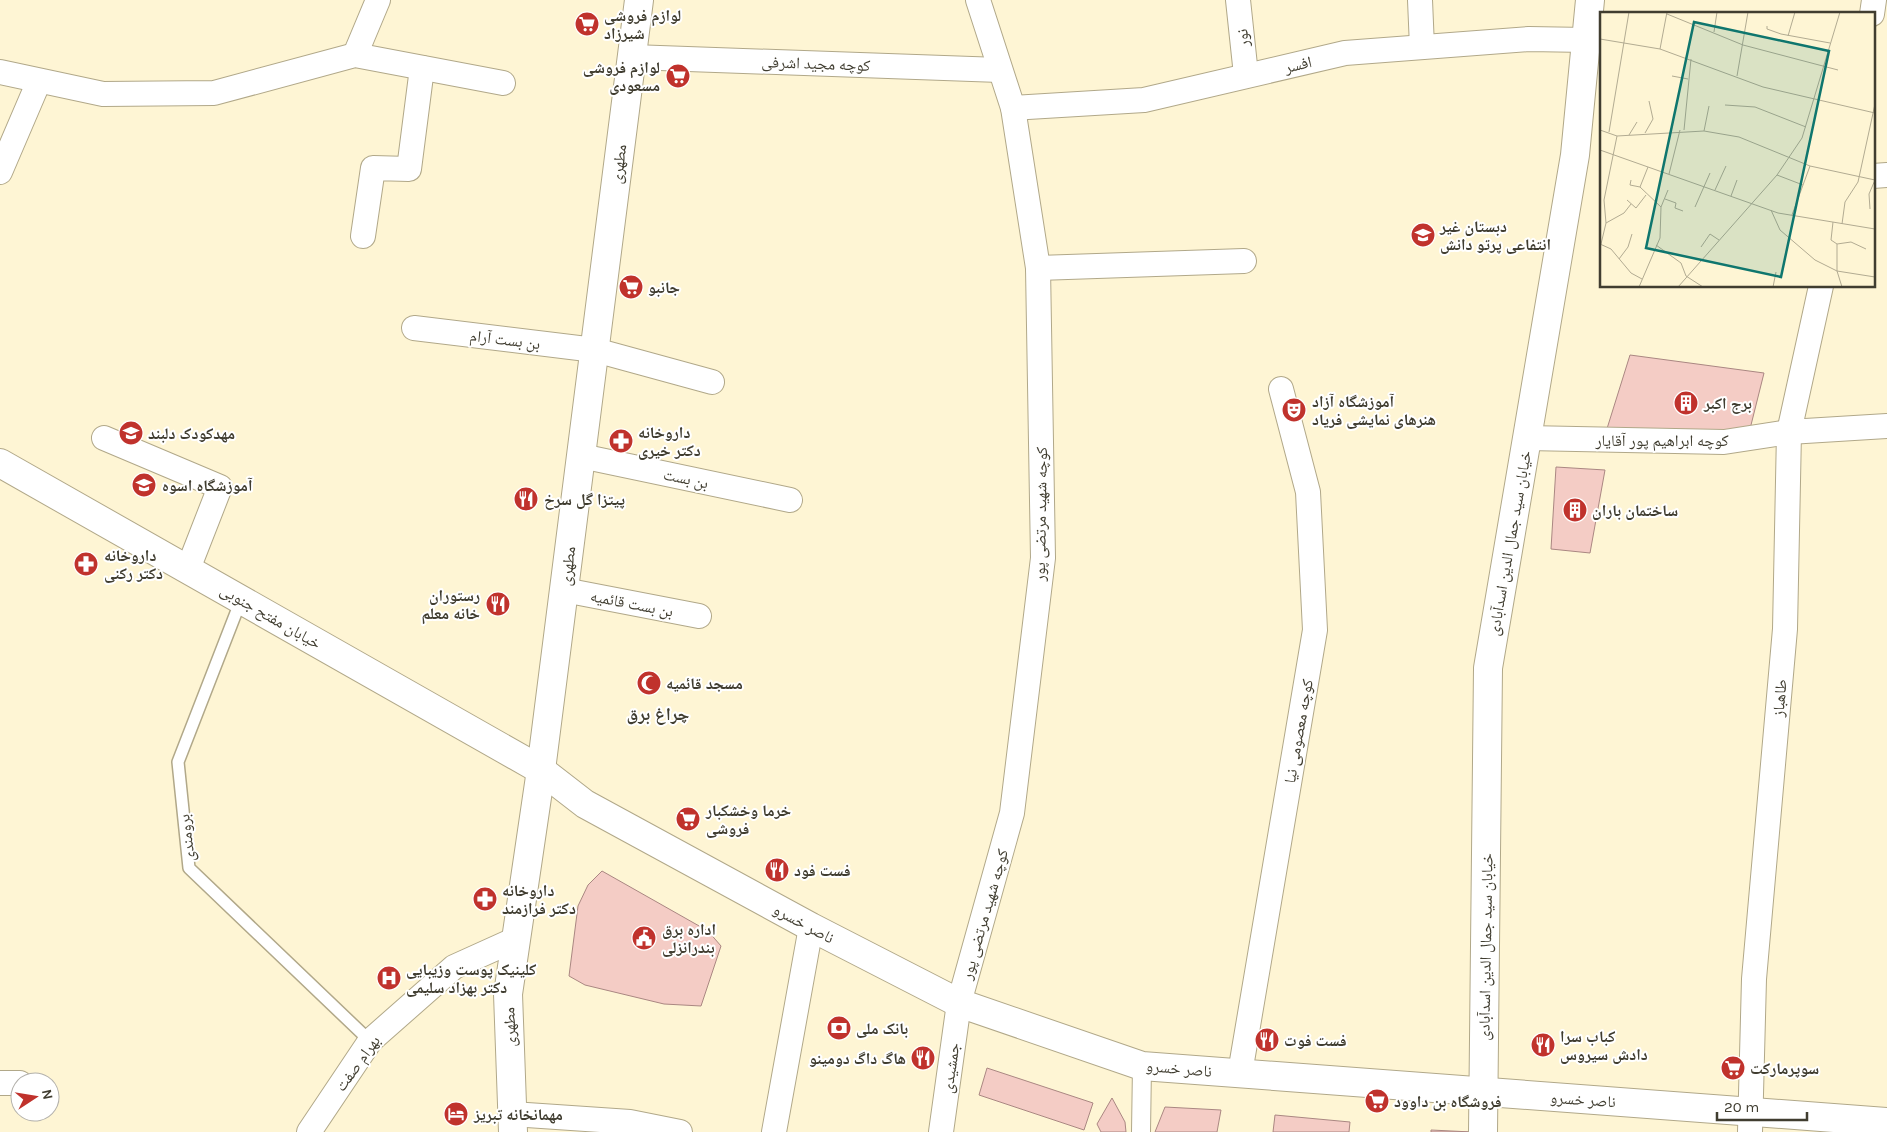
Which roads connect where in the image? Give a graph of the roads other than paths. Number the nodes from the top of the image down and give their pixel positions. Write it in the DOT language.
graph roads {
  1 [pos="378,0"];
  2 [pos="639,0"];
  3 [pos="978,0"];
  4 [pos="1238,0"];
  5 [pos="1420,0"];
  6 [pos="1590,0"];
  7 [pos="1586,40"];
  8 [pos="1422,47"];
  9 [pos="355,55"];
  10 [pos="632,57"];
  11 [pos="422,68"];
  12 [pos="1000,70"];
  13 [pos="0,72"];
  14 [pos="1246,75"];
  15 [pos="40,81"];
  16 [pos="503,82"];
  17 [pos="1013,108"];
  18 [pos="0,172"];
  19 [pos="1887,175"];
  20 [pos="1874,176"];
  21 [pos="363,236"];
  22 [pos="1244,261"];
  23 [pos="1038,268"];
  24 [pos="1821,288"];
  25 [pos="414,328"];
  26 [pos="595,350"];
  27 [pos="712,382"];
  28 [pos="1281,389"];
  29 [pos="1887,426"];
  30 [pos="1789,432"];
  31 [pos="104,438"];
  32 [pos="1527,438"];
  33 [pos="581,456"];
  34 [pos="0,463"];
  35 [pos="790,500"];
  36 [pos="188,570"];
  37 [pos="564,590"];
  38 [pos="241,600"];
  39 [pos="699,616"];
  40 [pos="541,770"];
  41 [pos="811,927"];
  42 [pos="516,939"];
  43 [pos="960,1003"];
  44 [pos="370,1041"];
  45 [pos="1142,1066"];
  46 [pos="1240,1073"];
  47 [pos="1484,1091"];
  48 [pos="1749,1122"];
  49 [pos="1887,1122"];
  50 [pos="513,1123"];
  51 [pos="309,1132"];
  52 [pos="680,1132"];
  53 [pos="774,1132"];
  54 [pos="942,1132"];
  55 [pos="1141,1132"];
  56 [pos="1482,1132"];
  1 -- 9 [label="street"];
  2 -- 10 [label="street, مطهری"];
  3 -- 12 [label="street, کوچه شهید مرتضی پور"];
  4 -- 14 [label="street, نور"];
  5 -- 8 [label="street"];
  6 -- 7 [label="street, خیابان سید جمال الدین اسدآبادی"];
  7 -- 8 [label="street, افسر"];
  7 -- 32 [label="street, خیابان سید جمال الدین اسدآبادی"];
  8 -- 14 [label="street, افسر"];
  9 -- 11 [label="street"];
  9 -- 15 [label="street"];
  10 -- 12 [label="street, کوچه مجید اشرفی"];
  10 -- 26 [label="street, مطهری"];
  11 -- 16 [label="street"];
  11 -- 21 [label="street"];
  12 -- 17 [label="street, کوچه شهید مرتضی پور"];
  13 -- 15 [label="street"];
  14 -- 17 [label="street, افسر"];
  15 -- 18 [label="street"];
  17 -- 23 [label="street, کوچه شهید مرتضی پور"];
  19 -- 20 [label="street"];
  22 -- 23 [label="street"];
  23 -- 43 [label="street, کوچه شهید مرتضی پور"];
  24 -- 30 [label="street, طاهباز"];
  25 -- 26 [label="street, بن بست آرام"];
  26 -- 27 [label="street, بن بست آرام"];
  26 -- 33 [label="street, مطهری"];
  28 -- 46 [label="street, کوچه معصومی نیا"];
  29 -- 30 [label="street, کوچه ابراهیم پور آقایار"];
  30 -- 32 [label="street, کوچه ابراهیم پور آقایار"];
  30 -- 48 [label="street, طاهباز"];
  31 -- 36 [label="street"];
  32 -- 47 [label="street, خیابان سید جمال الدین اسدآبادی"];
  33 -- 35 [label="street, بن بست"];
  33 -- 37 [label="street, مطهری"];
  34 -- 36 [label="street, خیابان مفتح جنوبی"];
  36 -- 38 [label="street, خیابان مفتح جنوبی"];
  37 -- 39 [label="street, بن بست قائمیه"];
  37 -- 40 [label="street, مطهری"];
  38 -- 40 [label="street, خیابان مفتح جنوبی"];
  38 -- 44 [label="lane, برومندی"];
  40 -- 41 [label="street, ناصر خسرو"];
  40 -- 42 [label="street, مطهری"];
  41 -- 43 [label="street, ناصر خسرو"];
  41 -- 53 [label="street"];
  42 -- 44 [label="street, بهرام صفت"];
  42 -- 50 [label="street, مطهری"];
  43 -- 45 [label="street, ناصر خسرو"];
  43 -- 54 [label="street, جمشیدی"];
  44 -- 51 [label="street, بهرام صفت"];
  45 -- 46 [label="street, ناصر خسرو"];
  45 -- 55 [label="street"];
  46 -- 47 [label="street, ناصر خسرو"];
  47 -- 48 [label="street, ناصر خسرو"];
  47 -- 56 [label="street, خیابان سید جمال الدین اسدآبادی"];
  48 -- 49 [label="street, ناصر خسرو"];
  50 -- 52 [label="street"];
}
